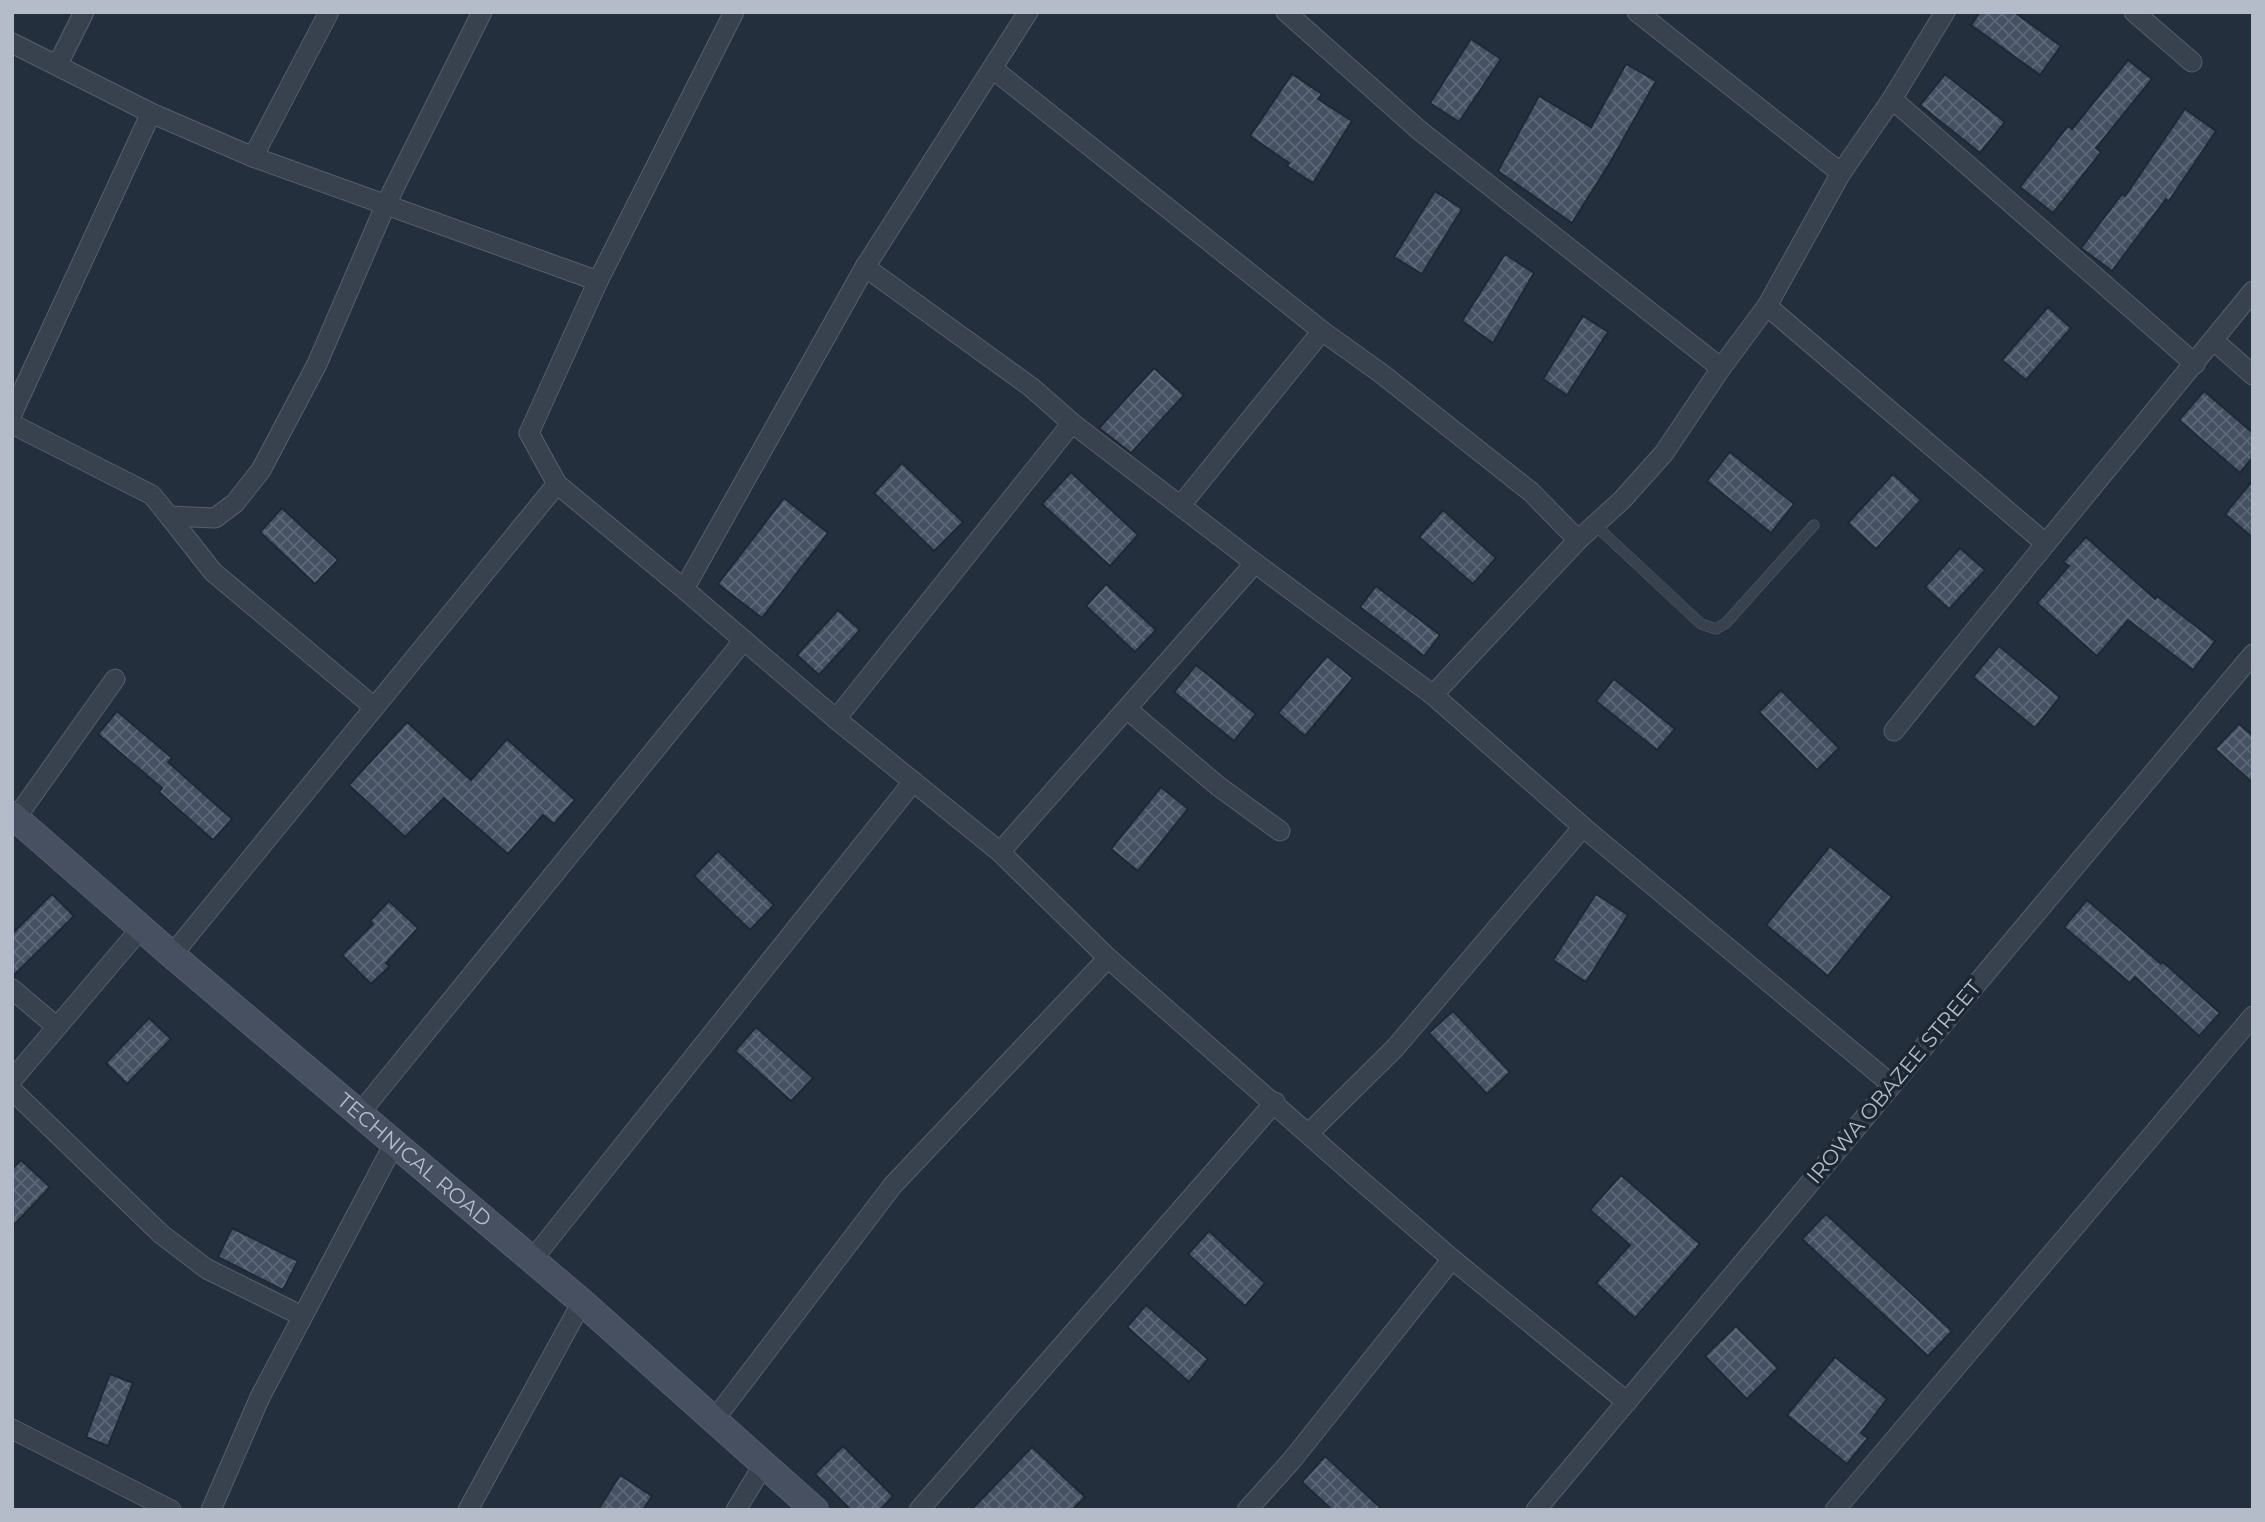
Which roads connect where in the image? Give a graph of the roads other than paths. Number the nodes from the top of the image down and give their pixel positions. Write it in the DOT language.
graph roads {
  1 [pos="85,12"];
  2 [pos="329,12"];
  3 [pos="482,12"];
  4 [pos="734,12"];
  5 [pos="1028,12"];
  6 [pos="1286,12"];
  7 [pos="1637,12"];
  8 [pos="1945,12"];
  9 [pos="2134,12"];
  10 [pos="12,43"];
  11 [pos="2192,62"];
  12 [pos="58,64"];
  13 [pos="993,69"];
  14 [pos="1892,99"];
  15 [pos="151,113"];
  16 [pos="253,157"];
  17 [pos="1841,173"];
  18 [pos="386,204"];
  19 [pos="865,267"];
  20 [pos="598,281"];
  21 [pos="2253,291"];
  22 [pos="1768,306"];
  23 [pos="1322,331"];
  24 [pos="2213,340"];
  25 [pos="2195,364"];
  26 [pos="1721,368"];
  27 [pos="2253,375"];
  28 [pos="12,414"];
  29 [pos="1072,423"];
  30 [pos="12,424"];
  31 [pos="557,484"];
  32 [pos="1181,505"];
  33 [pos="169,516"];
  34 [pos="1595,525"];
  35 [pos="1814,525"];
  36 [pos="1578,540"];
  37 [pos="2045,543"];
  38 [pos="1255,563"];
  39 [pos="684,589"];
  40 [pos="744,640"];
  41 [pos="2253,654"];
  42 [pos="115,679"];
  43 [pos="1433,695"];
  44 [pos="374,707"];
  45 [pos="1128,710"];
  46 [pos="836,719"];
  47 [pos="1894,731"];
  48 [pos="913,782"];
  49 [pos="14,816"];
  50 [pos="1583,827"];
  51 [pos="1280,831"];
  52 [pos="1000,852"];
  53 [pos="142,927"];
  54 [pos="172,955"];
  55 [pos="1108,958"];
  56 [pos="12,989"];
  57 [pos="2253,1016"];
  58 [pos="57,1027"];
  59 [pos="12,1080"];
  60 [pos="1891,1084"];
  61 [pos="12,1090"];
  62 [pos="1275,1102"];
  63 [pos="360,1113"];
  64 [pos="1309,1133"];
  65 [pos="394,1144"];
  66 [pos="1452,1259"];
  67 [pos="532,1260"];
  68 [pos="582,1302"];
  69 [pos="302,1316"];
  70 [pos="1627,1402"];
  71 [pos="715,1420"];
  72 [pos="12,1429"];
  73 [pos="764,1464"];
  74 [pos="171,1510"];
  75 [pos="211,1510"];
  76 [pos="468,1510"];
  77 [pos="736,1510"];
  78 [pos="816,1510"];
  79 [pos="919,1510"];
  80 [pos="1247,1510"];
  81 [pos="1536,1510"];
  82 [pos="1835,1510"];
  1 -- 12 [label="street"];
  2 -- 16 [label="street"];
  3 -- 18 [label="street"];
  4 -- 20 [label="street"];
  5 -- 13 [label="street"];
  6 -- 26 [label="street"];
  7 -- 17 [label="street"];
  8 -- 14 [label="street"];
  9 -- 11 [label="street"];
  10 -- 12 [label="street"];
  12 -- 15 [label="street"];
  13 -- 19 [label="street"];
  13 -- 23 [label="street"];
  14 -- 17 [label="street"];
  14 -- 25 [label="street"];
  15 -- 16 [label="street"];
  15 -- 28 [label="street"];
  16 -- 18 [label="street"];
  17 -- 22 [label="street"];
  18 -- 20 [label="street"];
  18 -- 33 [label="street"];
  19 -- 29 [label="street"];
  19 -- 39 [label="street"];
  20 -- 31 [label="street"];
  21 -- 24 [label="street"];
  22 -- 26 [label="street"];
  22 -- 37 [label="street"];
  23 -- 32 [label="street"];
  23 -- 36 [label="street"];
  24 -- 25 [label="street"];
  24 -- 27 [label="street"];
  25 -- 37 [label="street"];
  26 -- 34 [label="street"];
  29 -- 32 [label="street"];
  29 -- 46 [label="street"];
  30 -- 33 [label="street"];
  31 -- 39 [label="street"];
  31 -- 44 [label="street"];
  32 -- 38 [label="street"];
  33 -- 44 [label="street"];
  34 -- 35 [label="lane"];
  34 -- 36 [label="street"];
  36 -- 43 [label="street"];
  37 -- 47 [label="street"];
  38 -- 43 [label="street"];
  38 -- 45 [label="street"];
  39 -- 40 [label="street"];
  40 -- 46 [label="street"];
  40 -- 63 [label="street"];
  41 -- 60 [label="street, IROWA OBAZEE STREET"];
  42 -- 49 [label="street"];
  43 -- 50 [label="street"];
  44 -- 54 [label="street"];
  45 -- 51 [label="street"];
  45 -- 52 [label="street"];
  46 -- 48 [label="street"];
  48 -- 52 [label="street"];
  48 -- 67 [label="street"];
  49 -- 53 [label="street, TECHNICAL ROAD"];
  50 -- 60 [label="street"];
  50 -- 64 [label="street"];
  52 -- 55 [label="street"];
  53 -- 54 [label="street, TECHNICAL ROAD"];
  53 -- 58 [label="street"];
  54 -- 63 [label="street, TECHNICAL ROAD"];
  55 -- 62 [label="street"];
  55 -- 71 [label="street"];
  56 -- 58 [label="street"];
  57 -- 82 [label="street"];
  58 -- 59 [label="street"];
  60 -- 70 [label="street, IROWA OBAZEE STREET"];
  61 -- 69 [label="street"];
  62 -- 64 [label="street"];
  62 -- 79 [label="street"];
  63 -- 65 [label="street, TECHNICAL ROAD"];
  64 -- 66 [label="street"];
  65 -- 67 [label="street, TECHNICAL ROAD"];
  65 -- 69 [label="street"];
  66 -- 70 [label="street"];
  66 -- 80 [label="street"];
  67 -- 68 [label="street, TECHNICAL ROAD"];
  68 -- 71 [label="street, TECHNICAL ROAD"];
  68 -- 76 [label="street"];
  69 -- 75 [label="street"];
  70 -- 81 [label="street, IROWA OBAZEE STREET"];
  71 -- 73 [label="street, TECHNICAL ROAD"];
  72 -- 74 [label="street"];
  73 -- 77 [label="street"];
  73 -- 78 [label="street, TECHNICAL ROAD"];
}
